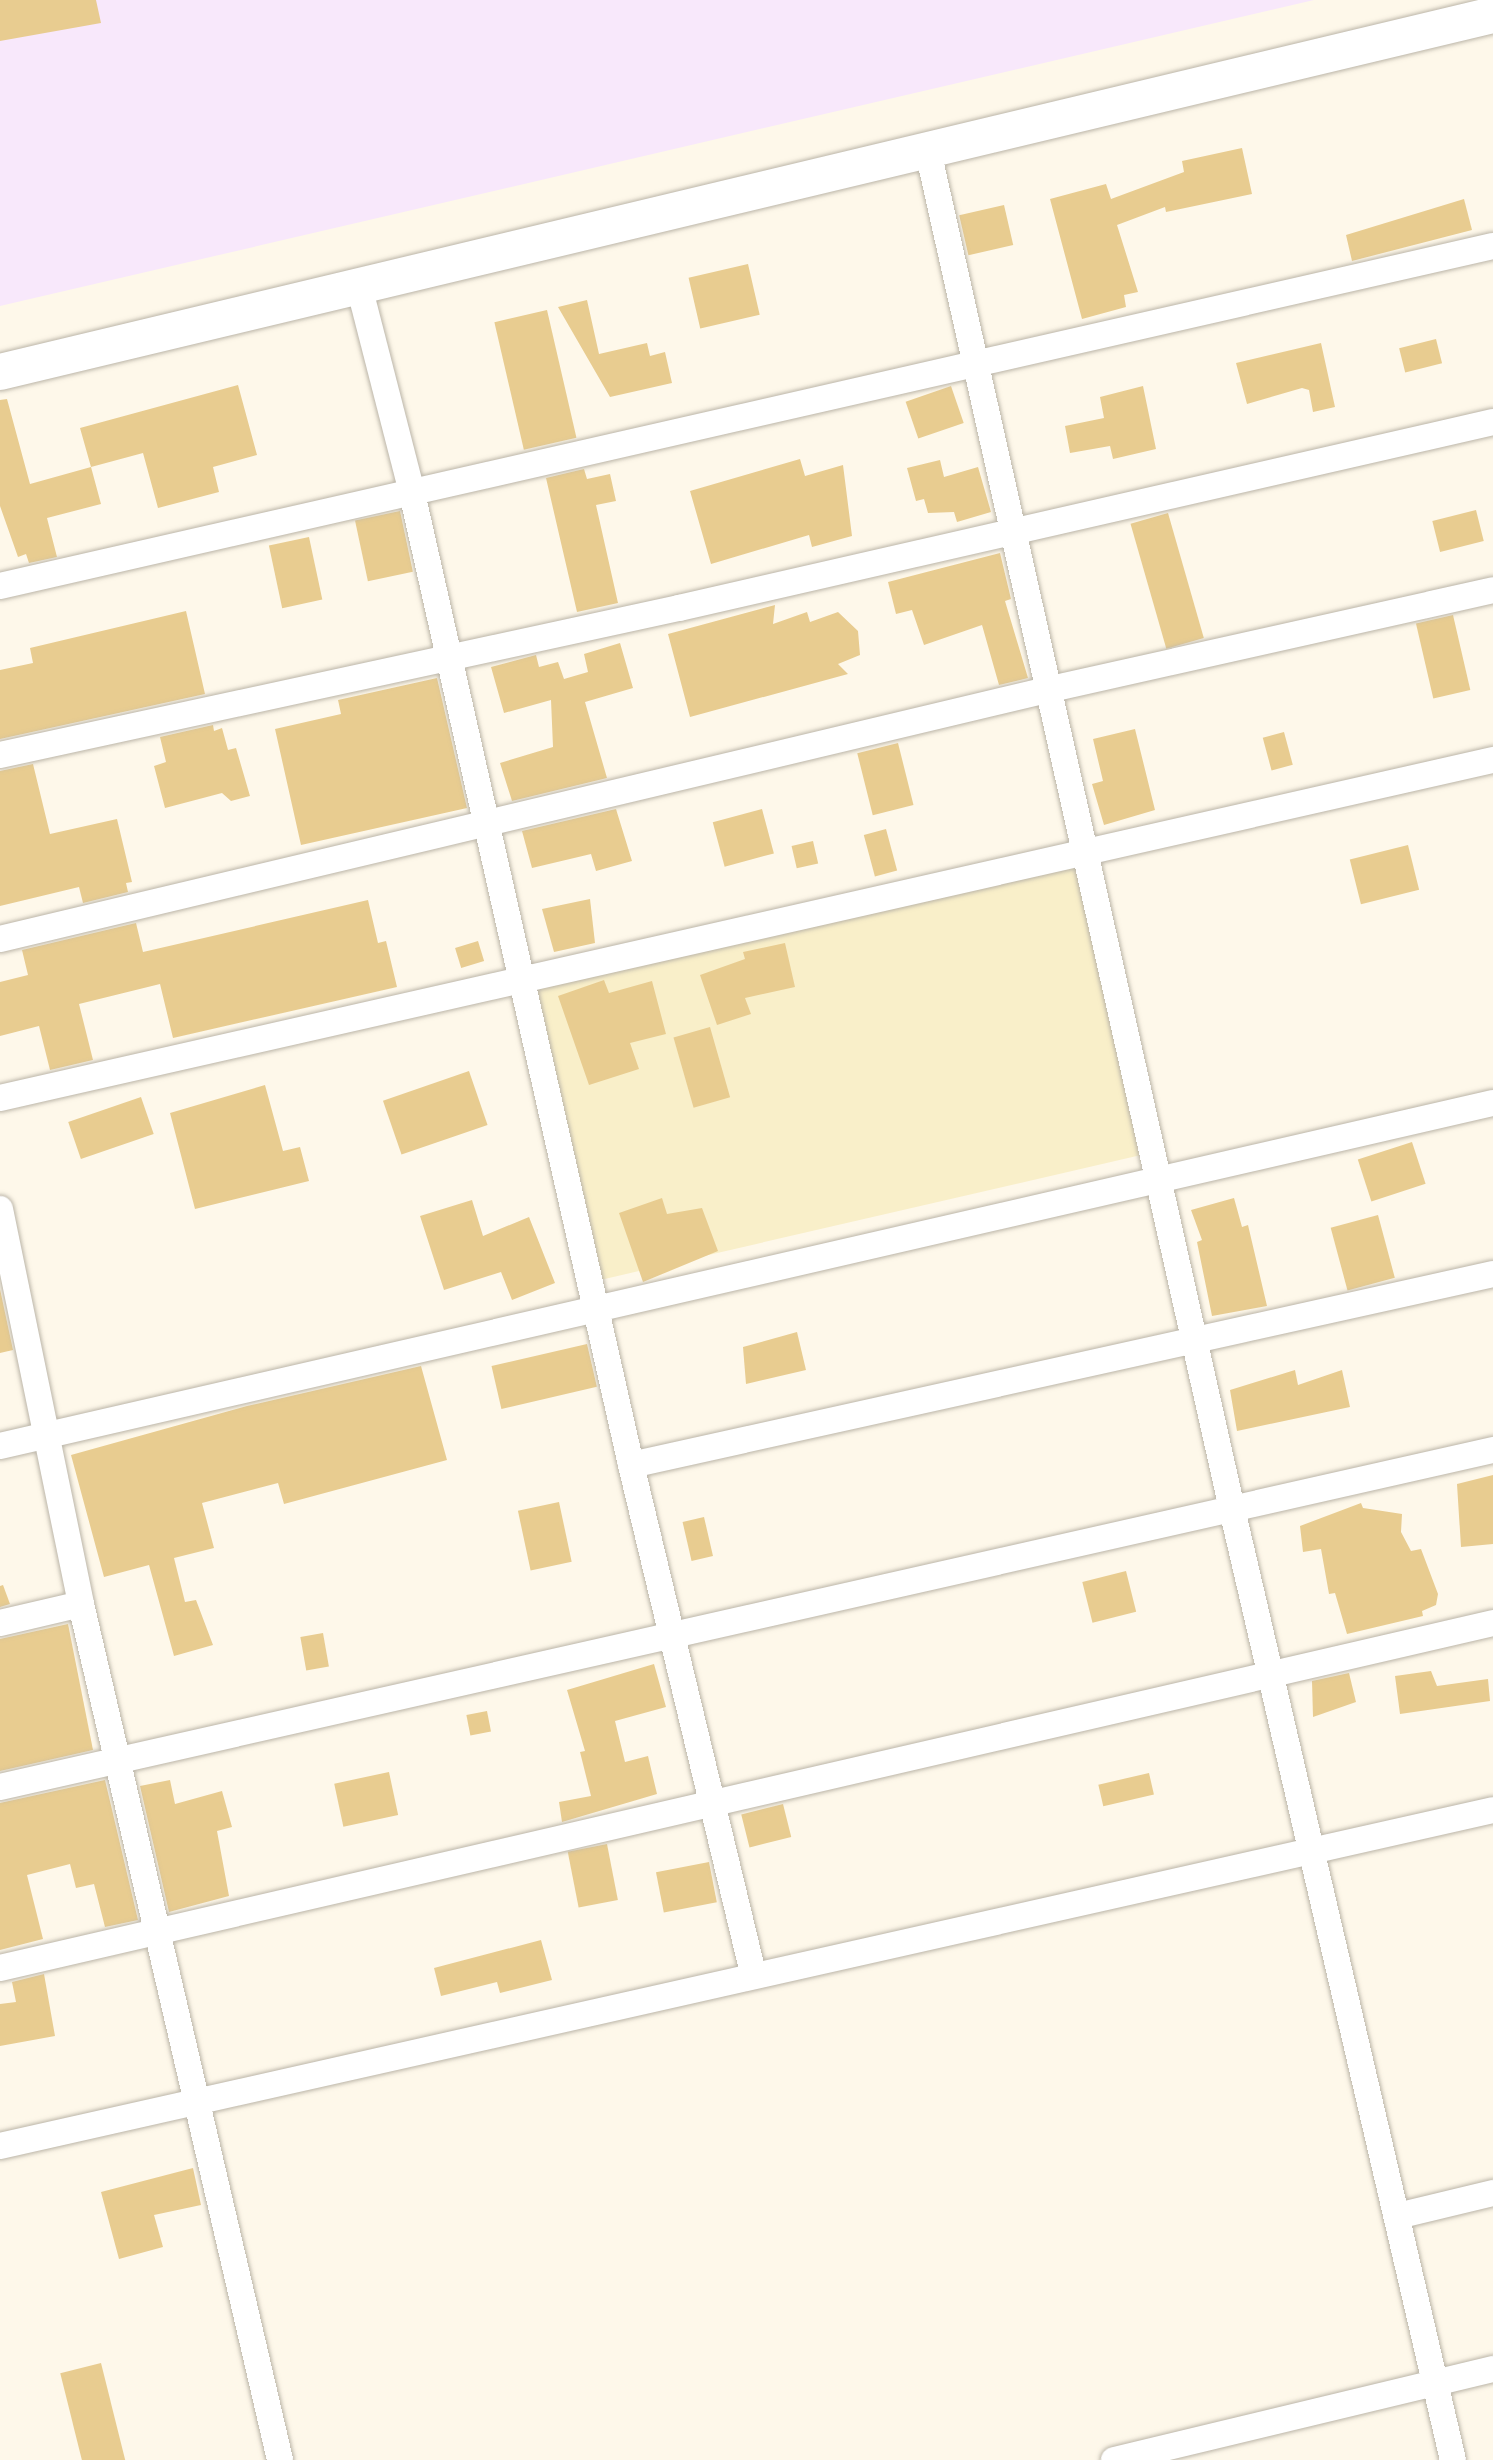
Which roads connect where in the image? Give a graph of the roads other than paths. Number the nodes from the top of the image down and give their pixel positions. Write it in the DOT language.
graph roads {
  1 [pos="1493,15"];
  2 [pos="928,151"];
  3 [pos="1493,246"];
  4 [pos="359,286"];
  5 [pos="978,363"];
  6 [pos="0,372"];
  7 [pos="1493,422"];
  8 [pos="412,493"];
  9 [pos="1015,528"];
  10 [pos="0,586"];
  11 [pos="1493,590"];
  12 [pos="449,658"];
  13 [pos="1051,689"];
  14 [pos="0,755"];
  15 [pos="1493,760"];
  16 [pos="485,827"];
  17 [pos="1089,854"];
  18 [pos="0,939"];
  19 [pos="520,983"];
  20 [pos="0,1098"];
  21 [pos="1493,1103"];
  22 [pos="1160,1179"];
  23 [pos="0,1209"];
  24 [pos="7,1267"];
  25 [pos="1493,1274"];
  26 [pos="596,1308"];
  27 [pos="1195,1341"];
  28 [pos="49,1435"];
  29 [pos="0,1446"];
  30 [pos="1493,1450"];
  31 [pos="631,1465"];
  32 [pos="1232,1509"];
  33 [pos="81,1604"];
  34 [pos="0,1623"];
  35 [pos="1493,1623"];
  36 [pos="673,1634"];
  37 [pos="1272,1673"];
  38 [pos="116,1760"];
  39 [pos="0,1787"];
  40 [pos="715,1804"];
  41 [pos="1493,1810"];
  42 [pos="1314,1850"];
  43 [pos="155,1931"];
  44 [pos="0,1968"];
  45 [pos="753,1973"];
  46 [pos="193,2100"];
  47 [pos="0,2146"];
  48 [pos="1493,2193"];
  49 [pos="1397,2216"];
  50 [pos="1493,2369"];
  51 [pos="1435,2382"];
  52 [pos="280,2460"];
  53 [pos="1114,2460"];
  54 [pos="1453,2460"];
  1 -- 2 [label="street"];
  2 -- 4 [label="street"];
  2 -- 5 [label="street"];
  3 -- 5 [label="street"];
  4 -- 6 [label="street"];
  4 -- 8 [label="street"];
  5 -- 8 [label="street"];
  5 -- 9 [label="street"];
  7 -- 9 [label="street"];
  8 -- 10 [label="street"];
  8 -- 12 [label="street"];
  9 -- 12 [label="street"];
  9 -- 13 [label="street"];
  11 -- 13 [label="street"];
  12 -- 14 [label="street"];
  12 -- 16 [label="street"];
  13 -- 16 [label="street"];
  13 -- 17 [label="street"];
  15 -- 17 [label="street"];
  16 -- 18 [label="street"];
  16 -- 19 [label="street"];
  17 -- 19 [label="street"];
  17 -- 22 [label="street"];
  19 -- 20 [label="street"];
  19 -- 26 [label="street"];
  21 -- 22 [label="street"];
  22 -- 26 [label="street"];
  22 -- 27 [label="street"];
  23 -- 24 [label="street"];
  24 -- 28 [label="street"];
  25 -- 27 [label="street"];
  26 -- 28 [label="street"];
  26 -- 31 [label="street"];
  27 -- 31 [label="street"];
  27 -- 32 [label="street"];
  28 -- 29 [label="street"];
  28 -- 33 [label="street"];
  30 -- 32 [label="street"];
  31 -- 36 [label="street"];
  32 -- 36 [label="street"];
  32 -- 37 [label="street"];
  33 -- 34 [label="street"];
  33 -- 38 [label="street"];
  35 -- 37 [label="street"];
  36 -- 38 [label="street"];
  36 -- 40 [label="street"];
  37 -- 40 [label="street"];
  37 -- 42 [label="street"];
  38 -- 39 [label="street"];
  38 -- 43 [label="street"];
  40 -- 43 [label="street"];
  40 -- 45 [label="street"];
  41 -- 42 [label="street"];
  42 -- 45 [label="street"];
  42 -- 49 [label="street"];
  43 -- 44 [label="street"];
  43 -- 46 [label="street"];
  45 -- 46 [label="street"];
  46 -- 47 [label="street"];
  46 -- 52 [label="street"];
  48 -- 49 [label="street"];
  49 -- 51 [label="street"];
  50 -- 51 [label="street"];
  51 -- 53 [label="street"];
  51 -- 54 [label="street"];
}
